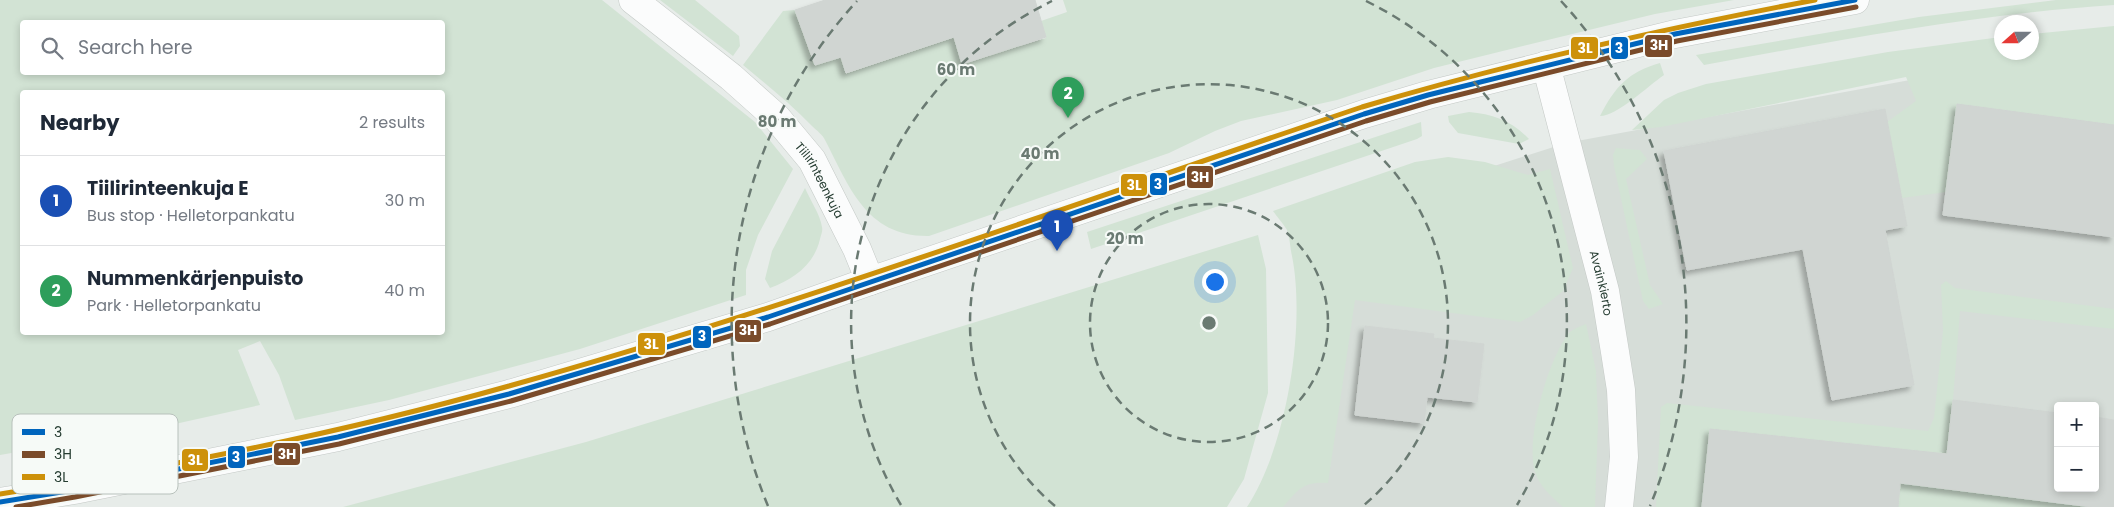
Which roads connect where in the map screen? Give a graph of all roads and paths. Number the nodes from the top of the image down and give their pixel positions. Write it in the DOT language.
graph roads {
  1 [pos="633,0"];
  2 [pos="1856,0"];
  3 [pos="1546,65"];
  4 [pos="870,281"];
  5 [pos="178,469"];
  6 [pos="49,494"];
  7 [pos="0,502"];
  8 [pos="1619,507"];
  1 -- 4 [label="street, Tiilirinteenkuja"];
  2 -- 3 [label="street"];
  3 -- 4 [label="street"];
  3 -- 8 [label="street, Avainkierto"];
  4 -- 5 [label="street"];
  6 -- 7 [label="street"];
}
